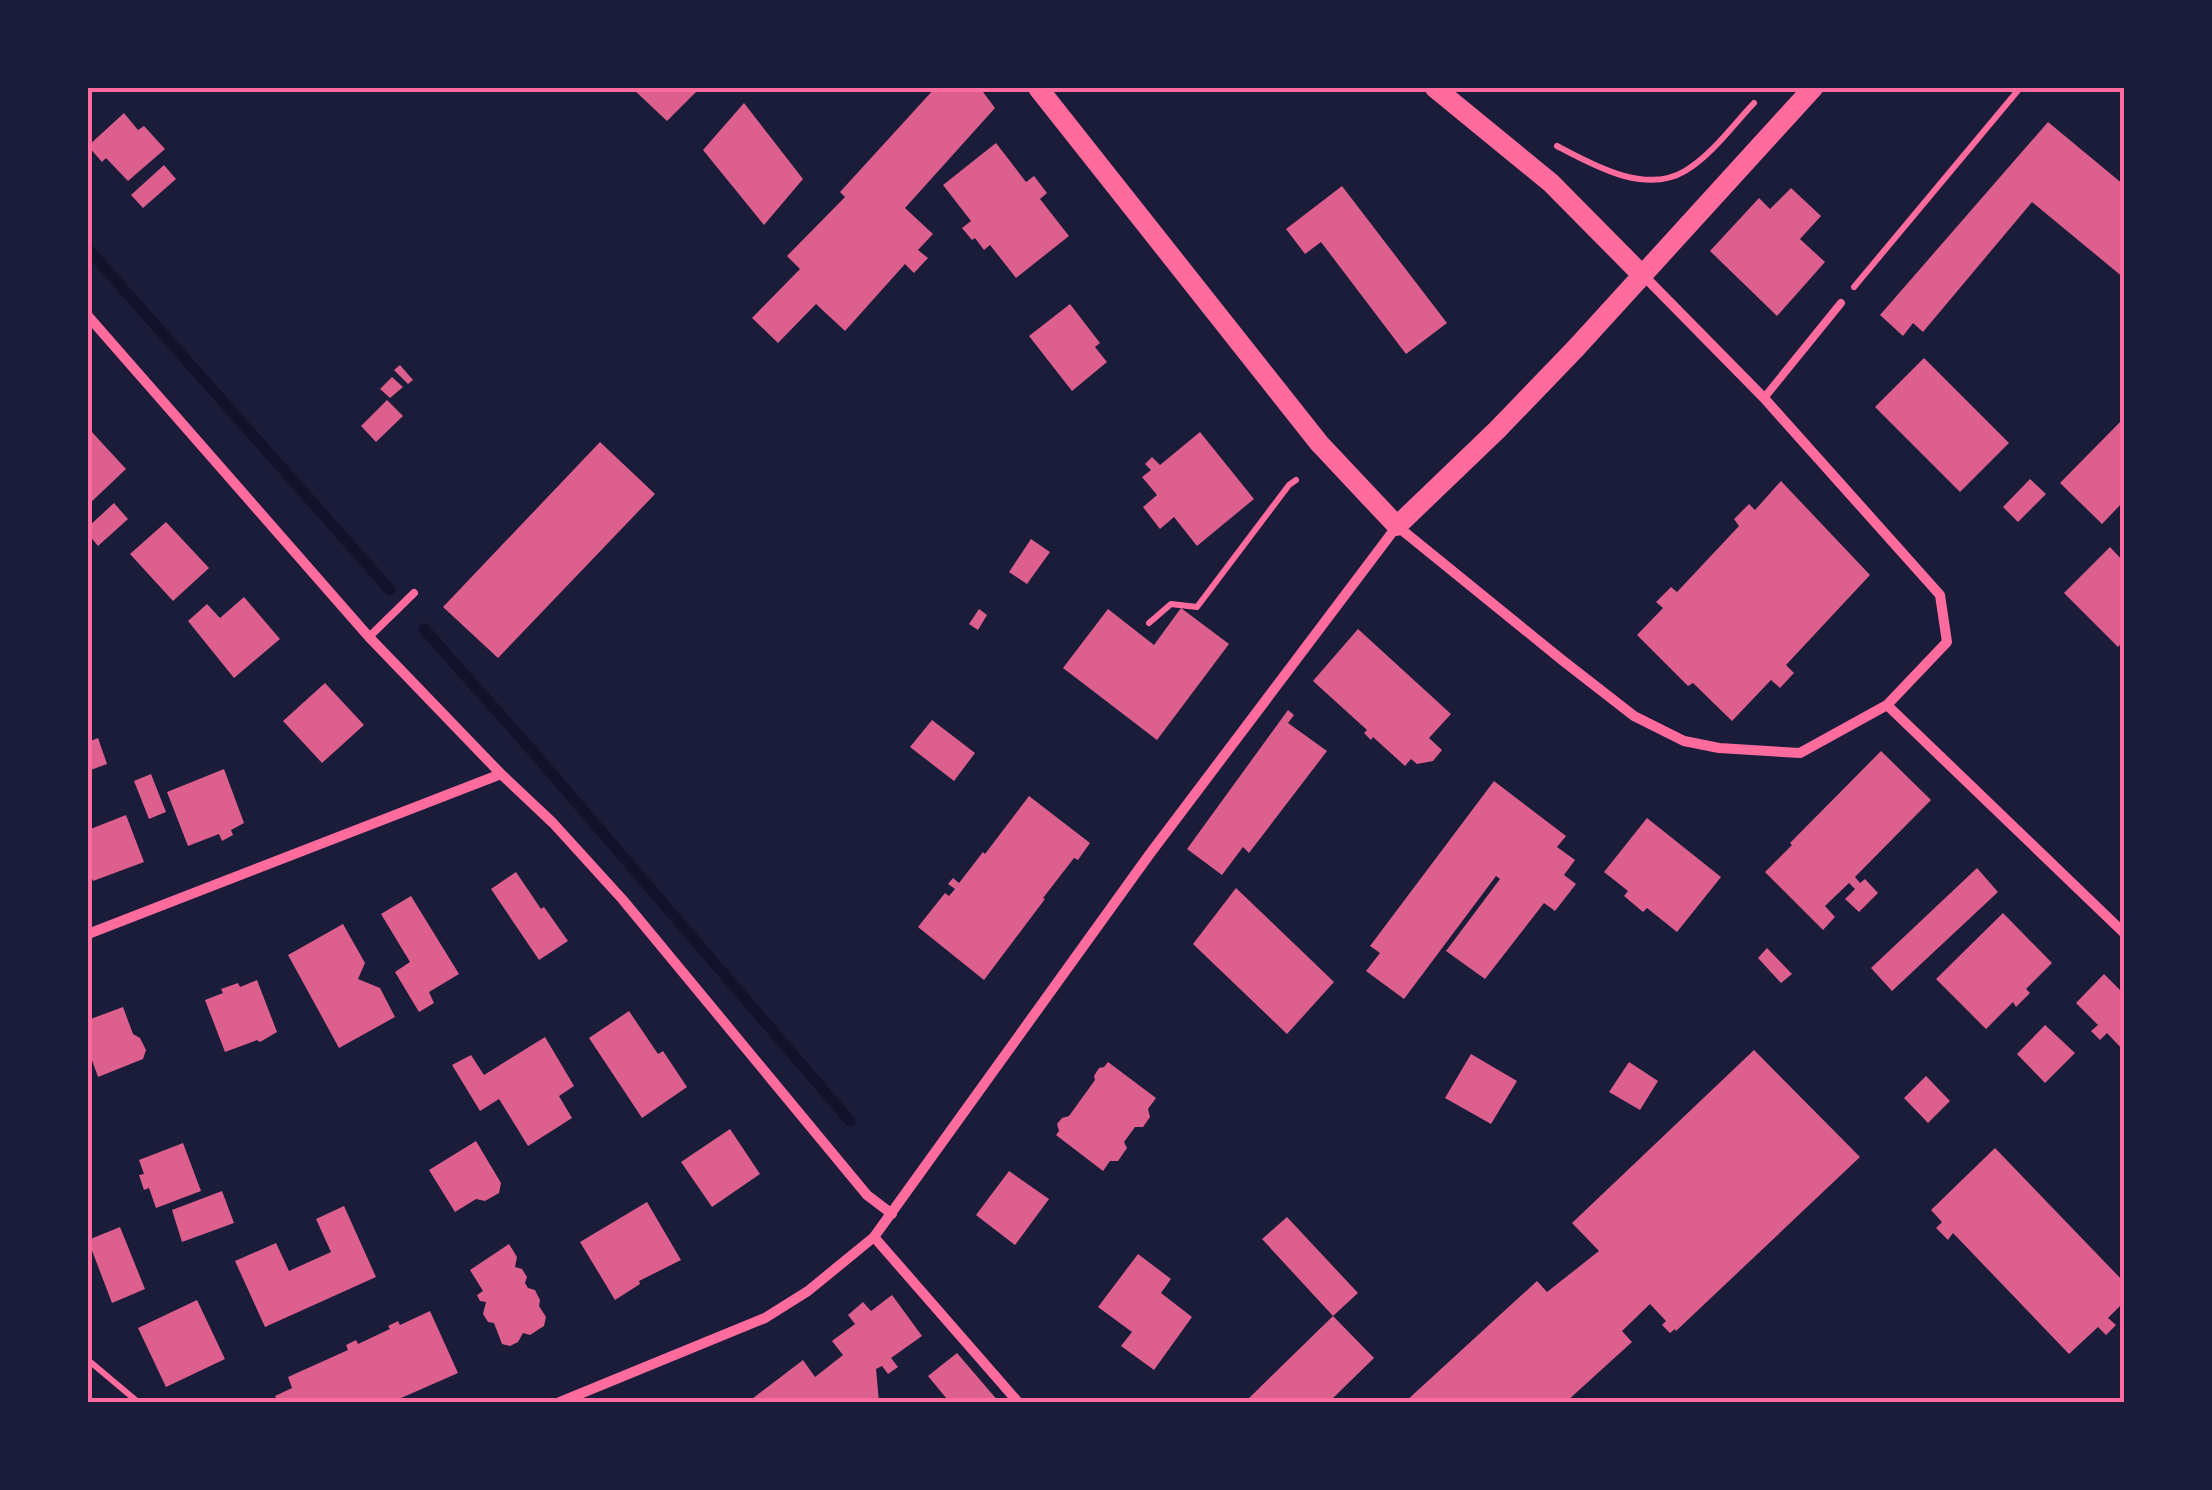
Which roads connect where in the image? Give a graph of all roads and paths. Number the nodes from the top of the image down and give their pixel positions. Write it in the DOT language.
graph roads {
  1 [pos="1038,88"];
  2 [pos="1435,88"];
  3 [pos="1813,88"];
  4 [pos="2020,88"];
  5 [pos="1755,102"];
  6 [pos="1550,142"];
  7 [pos="1642,274"];
  8 [pos="1840,303"];
  9 [pos="88,316"];
  10 [pos="1764,398"];
  11 [pos="1296,480"];
  12 [pos="1397,526"];
  13 [pos="414,593"];
  14 [pos="1150,623"];
  15 [pos="369,636"];
  16 [pos="1888,705"];
  17 [pos="501,774"];
  18 [pos="88,934"];
  19 [pos="2124,934"];
  20 [pos="892,1214"];
  21 [pos="874,1238"];
  22 [pos="88,1360"];
  23 [pos="138,1402"];
  24 [pos="560,1402"];
  25 [pos="1018,1402"];
  1 -- 12 [label="main road"];
  2 -- 7 [label="main road"];
  3 -- 7 [label="main road"];
  4 -- 8 [label="path"];
  5 -- 6 [label="path"];
  7 -- 10 [label="street"];
  7 -- 12 [label="main road"];
  8 -- 10 [label="lane"];
  9 -- 15 [label="street"];
  10 -- 16 [label="street"];
  11 -- 14 [label="path"];
  12 -- 16 [label="street"];
  12 -- 20 [label="street"];
  13 -- 15 [label="lane"];
  15 -- 17 [label="street"];
  16 -- 19 [label="street"];
  17 -- 18 [label="street"];
  17 -- 20 [label="street"];
  20 -- 21 [label="street"];
  21 -- 24 [label="street"];
  21 -- 25 [label="street"];
  22 -- 23 [label="path"];
}
